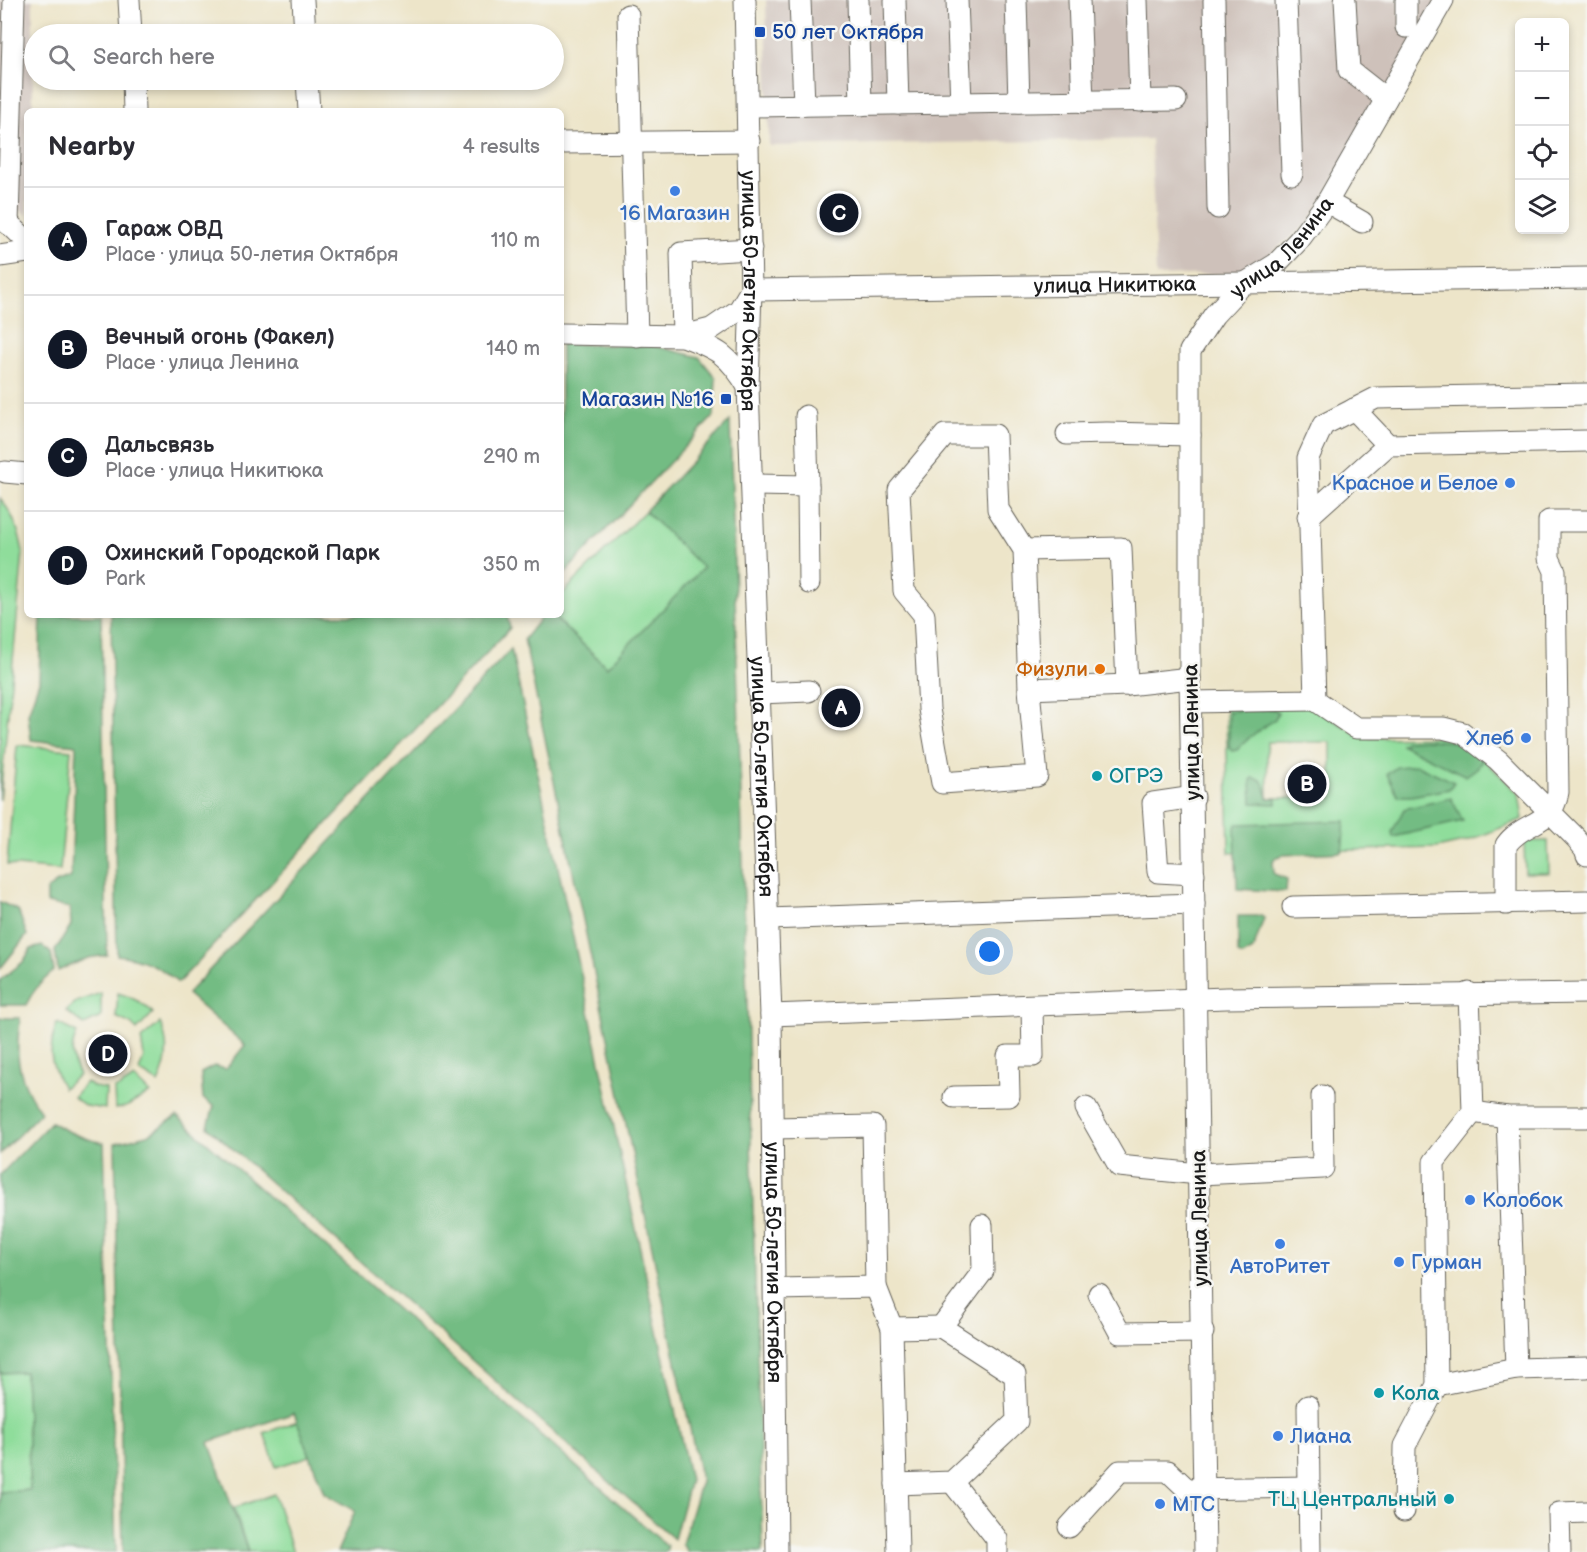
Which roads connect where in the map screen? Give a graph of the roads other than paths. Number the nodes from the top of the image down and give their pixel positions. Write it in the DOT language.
graph roads {
  1 [pos="14,0"];
  2 [pos="129,0"];
  3 [pos="303,0"];
  4 [pos="745,0"];
  5 [pos="800,0"];
  6 [pos="858,0"];
  7 [pos="895,0"];
  8 [pos="957,0"];
  9 [pos="1016,0"];
  10 [pos="1079,0"];
  11 [pos="1137,0"];
  12 [pos="1214,0"];
  13 [pos="1286,0"];
  14 [pos="1345,0"];
  15 [pos="1406,0"];
  16 [pos="1443,0"];
  17 [pos="627,15"];
  18 [pos="130,24"];
  19 [pos="304,24"];
  20 [pos="1406,27"];
  21 [pos="134,90"];
  22 [pos="308,90"];
  23 [pos="1386,99"];
  24 [pos="1176,100"];
  25 [pos="1140,101"];
  26 [pos="1019,102"];
  27 [pos="1083,102"];
  28 [pos="961,103"];
  29 [pos="898,104"];
  30 [pos="804,105"];
  31 [pos="861,105"];
  32 [pos="748,106"];
  33 [pos="135,108"];
  34 [pos="309,108"];
  35 [pos="749,141"];
  36 [pos="632,142"];
  37 [pos="564,143"];
  38 [pos="1292,174"];
  39 [pos="1327,202"];
  40 [pos="1218,208"];
  41 [pos="4,220"];
  42 [pos="1362,222"];
  43 [pos="24,238"];
  44 [pos="751,249"];
  45 [pos="24,252"];
  46 [pos="0,256"];
  47 [pos="1587,278"];
  48 [pos="1242,285"];
  49 [pos="751,290"];
  50 [pos="564,334"];
  51 [pos="637,336"];
  52 [pos="683,336"];
  53 [pos="748,387"];
  54 [pos="1587,394"];
  55 [pos="1354,409"];
  56 [pos="806,416"];
  57 [pos="1067,434"];
  58 [pos="1190,435"];
  59 [pos="1587,441"];
  60 [pos="1388,445"];
  61 [pos="5,472"];
  62 [pos="24,474"];
  63 [pos="752,485"];
  64 [pos="808,486"];
  65 [pos="1308,517"];
  66 [pos="1587,521"];
  67 [pos="1024,550"];
  68 [pos="809,583"];
  69 [pos="1190,678"];
  70 [pos="1127,685"];
  71 [pos="1029,689"];
  72 [pos="808,691"];
  73 [pos="759,693"];
  74 [pos="1315,700"];
  75 [pos="1191,702"];
  76 [pos="1194,797"];
  77 [pos="1550,813"];
  78 [pos="1587,855"];
  79 [pos="1194,874"];
  80 [pos="1587,901"];
  81 [pos="1194,904"];
  82 [pos="1506,904"];
  83 [pos="1293,907"];
  84 [pos="768,919"];
  85 [pos="1469,993"];
  86 [pos="1587,993"];
  87 [pos="1196,999"];
  88 [pos="1032,1006"];
  89 [pos="771,1016"];
  90 [pos="1322,1096"];
  91 [pos="954,1097"];
  92 [pos="1086,1108"];
  93 [pos="1473,1112"];
  94 [pos="1507,1117"];
  95 [pos="1587,1117"];
  96 [pos="773,1128"];
  97 [pos="1199,1174"];
  98 [pos="982,1225"];
  99 [pos="876,1287"];
  100 [pos="776,1289"];
  101 [pos="1099,1294"];
  102 [pos="941,1327"];
  103 [pos="892,1328"];
  104 [pos="1203,1332"];
  105 [pos="1587,1367"];
  106 [pos="1516,1369"];
  107 [pos="1437,1384"];
  108 [pos="1308,1406"];
  109 [pos="952,1482"];
  110 [pos="896,1484"];
  111 [pos="1309,1487"];
  112 [pos="1204,1490"];
  113 [pos="1404,1511"];
  114 [pos="1587,1512"];
  115 [pos="1069,1527"];
  116 [pos="777,1552"];
  117 [pos="898,1552"];
  118 [pos="997,1552"];
  119 [pos="1205,1552"];
  120 [pos="1310,1552"];
  121 [pos="1560,1552"];
  1 -- 41 [label="street"];
  2 -- 18 [label="street"];
  3 -- 19 [label="street"];
  4 -- 32 [label="street, улица 50-летия Октября"];
  5 -- 30 [label="street"];
  6 -- 31 [label="street"];
  7 -- 29 [label="street"];
  8 -- 28 [label="street"];
  9 -- 26 [label="street"];
  10 -- 27 [label="street"];
  11 -- 25 [label="street"];
  12 -- 40 [label="street"];
  13 -- 38 [label="street"];
  14 -- 23 [label="street"];
  15 -- 20 [label="street"];
  16 -- 23 [label="street, улица Ленина"];
  17 -- 36 [label="street"];
  21 -- 33 [label="street"];
  22 -- 34 [label="street"];
  23 -- 39 [label="street, улица Ленина"];
  24 -- 25 [label="street"];
  25 -- 27 [label="street"];
  26 -- 27 [label="street"];
  26 -- 28 [label="street"];
  28 -- 29 [label="street"];
  29 -- 31 [label="street"];
  30 -- 31 [label="street"];
  30 -- 32 [label="street"];
  32 -- 35 [label="street, улица 50-летия Октября"];
  35 -- 36 [label="street"];
  35 -- 44 [label="street, улица 50-летия Октября"];
  36 -- 37 [label="street"];
  36 -- 51 [label="street"];
  39 -- 42 [label="street"];
  39 -- 48 [label="street, улица Ленина"];
  41 -- 43 [label="street"];
  44 -- 49 [label="street, улица 50-летия Октября"];
  44 -- 52 [label="street"];
  45 -- 46 [label="street"];
  47 -- 48 [label="street, улица Никитюка"];
  48 -- 49 [label="street, улица Никитюка"];
  48 -- 58 [label="street, улица Ленина"];
  49 -- 52 [label="street"];
  49 -- 53 [label="street, улица 50-летия Октября"];
  50 -- 51 [label="street"];
  51 -- 52 [label="street"];
  52 -- 53 [label="street"];
  53 -- 63 [label="street, улица 50-летия Октября"];
  54 -- 55 [label="street"];
  55 -- 60 [label="street"];
  55 -- 65 [label="street"];
  56 -- 64 [label="street"];
  57 -- 58 [label="street"];
  58 -- 69 [label="street, улица Ленина"];
  59 -- 60 [label="street"];
  60 -- 65 [label="street"];
  61 -- 62 [label="street"];
  63 -- 64 [label="street"];
  63 -- 73 [label="street, улица 50-летия Октября"];
  64 -- 68 [label="street"];
  65 -- 74 [label="street"];
  66 -- 77 [label="street"];
  67 -- 70 [label="street"];
  67 -- 71 [label="street"];
  67 -- 71 [label="street"];
  69 -- 70 [label="street"];
  69 -- 75 [label="street, улица Ленина"];
  70 -- 71 [label="street"];
  72 -- 73 [label="street"];
  73 -- 84 [label="street, улица 50-летия Октября"];
  74 -- 75 [label="street"];
  74 -- 77 [label="street"];
  75 -- 76 [label="street, улица Ленина"];
  76 -- 79 [label="street, улица Ленина"];
  76 -- 79 [label="street"];
  77 -- 78 [label="street"];
  77 -- 82 [label="street"];
  79 -- 81 [label="street, улица Ленина"];
  80 -- 82 [label="street"];
  81 -- 84 [label="street"];
  81 -- 87 [label="street, улица Ленина"];
  82 -- 83 [label="street"];
  84 -- 89 [label="street, улица 50-летия Октября"];
  85 -- 86 [label="street"];
  85 -- 87 [label="street"];
  85 -- 93 [label="street"];
  87 -- 88 [label="street"];
  87 -- 97 [label="street, улица Ленина"];
  88 -- 89 [label="street"];
  88 -- 91 [label="street"];
  89 -- 96 [label="street, улица 50-летия Октября"];
  90 -- 97 [label="street"];
  92 -- 97 [label="street"];
  93 -- 94 [label="street"];
  93 -- 107 [label="street"];
  94 -- 95 [label="street"];
  94 -- 106 [label="street"];
  96 -- 99 [label="street"];
  96 -- 100 [label="street, улица 50-летия Октября"];
  97 -- 104 [label="street, улица Ленина"];
  98 -- 102 [label="street"];
  99 -- 100 [label="street"];
  99 -- 103 [label="street"];
  100 -- 116 [label="street, улица 50-летия Октября"];
  101 -- 104 [label="street"];
  102 -- 103 [label="street"];
  102 -- 109 [label="street"];
  103 -- 110 [label="street"];
  104 -- 112 [label="street, улица Ленина"];
  105 -- 106 [label="street"];
  106 -- 107 [label="street"];
  107 -- 113 [label="street"];
  108 -- 111 [label="street"];
  109 -- 110 [label="street"];
  109 -- 118 [label="street"];
  110 -- 117 [label="street"];
  111 -- 112 [label="street"];
  111 -- 120 [label="street"];
  112 -- 115 [label="street"];
  112 -- 119 [label="street, улица Ленина"];
  114 -- 121 [label="street"];
}
